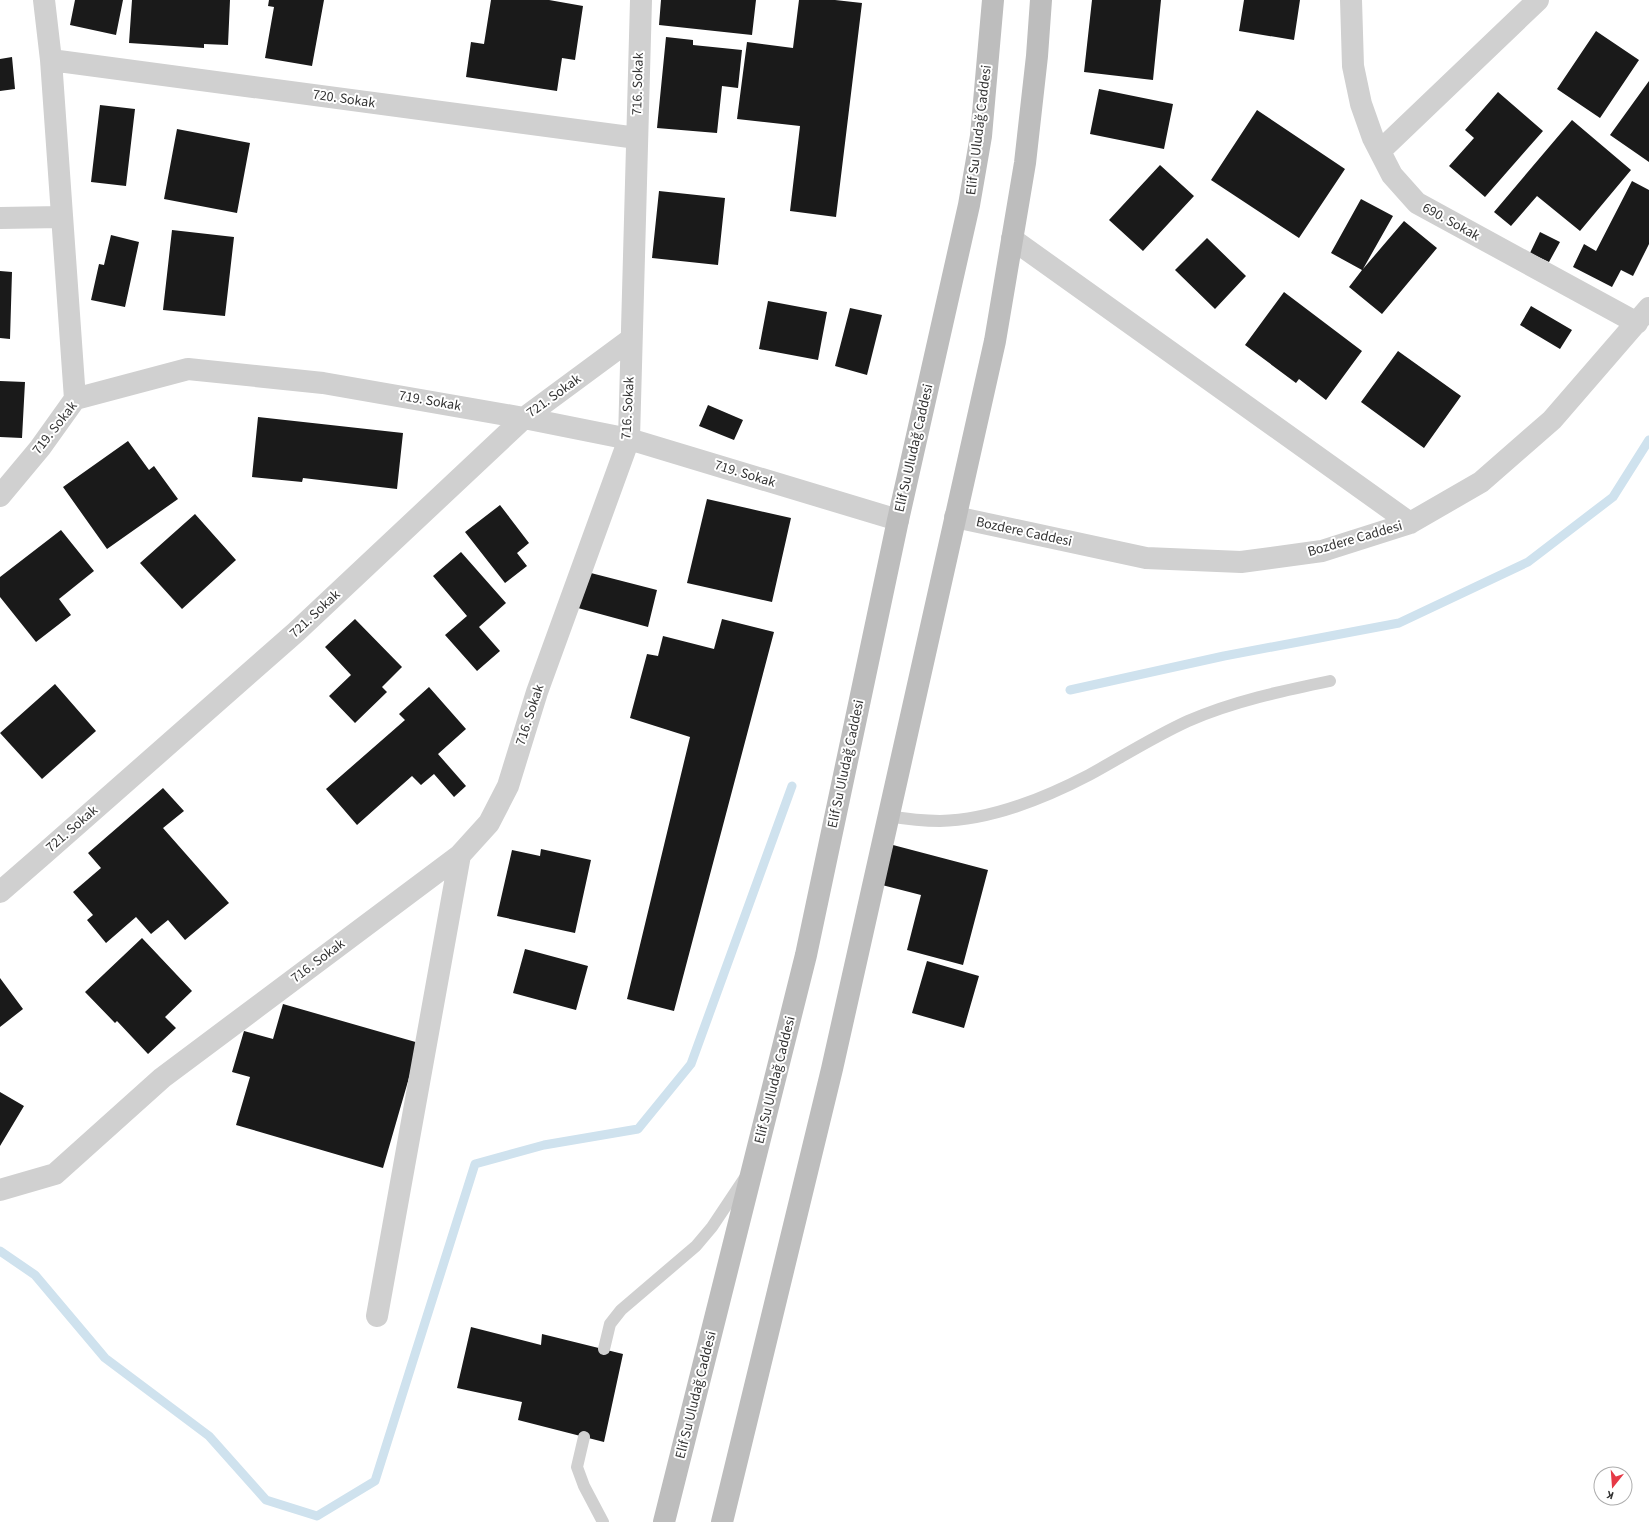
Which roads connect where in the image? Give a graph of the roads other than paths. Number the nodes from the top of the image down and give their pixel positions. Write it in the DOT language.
graph roads {
  1 [pos="44,0"];
  2 [pos="641,0"];
  3 [pos="993,0"];
  4 [pos="1041,0"];
  5 [pos="1352,0"];
  6 [pos="1538,0"];
  7 [pos="51,60"];
  8 [pos="637,138"];
  9 [pos="1380,151"];
  10 [pos="62,217"];
  11 [pos="0,218"];
  12 [pos="1012,239"];
  13 [pos="1643,315"];
  14 [pos="631,339"];
  15 [pos="75,399"];
  16 [pos="524,418"];
  17 [pos="629,439"];
  18 [pos="0,496"];
  19 [pos="956,517"];
  20 [pos="898,520"];
  21 [pos="1410,523"];
  22 [pos="1330,681"];
  23 [pos="888,816"];
  24 [pos="460,855"];
  25 [pos="0,892"];
  26 [pos="754,1163"];
  27 [pos="0,1190"];
  28 [pos="377,1316"];
  29 [pos="604,1349"];
  30 [pos="584,1437"];
  31 [pos="603,1522"];
  32 [pos="664,1522"];
  33 [pos="722,1522"];
  1 -- 7 [label="street"];
  2 -- 8 [label="street, 716. Sokak"];
  3 -- 20 [label="main road, Elif Su Uludağ Caddesi"];
  4 -- 12 [label="main road"];
  5 -- 9 [label="street, 690. Sokak"];
  6 -- 9 [label="street"];
  7 -- 8 [label="street, 720. Sokak"];
  7 -- 10 [label="street"];
  8 -- 14 [label="street, 716. Sokak"];
  9 -- 13 [label="street, 690. Sokak"];
  10 -- 11 [label="street"];
  10 -- 15 [label="street"];
  12 -- 19 [label="main road"];
  12 -- 21 [label="street"];
  13 -- 21 [label="street, Bozdere Caddesi"];
  14 -- 16 [label="street, 721. Sokak"];
  14 -- 17 [label="street, 716. Sokak"];
  15 -- 16 [label="street, 719. Sokak"];
  15 -- 18 [label="street, 719. Sokak"];
  16 -- 17 [label="street, 719. Sokak"];
  16 -- 25 [label="street, 721. Sokak"];
  17 -- 20 [label="street, 719. Sokak"];
  17 -- 24 [label="street, 716. Sokak"];
  19 -- 21 [label="street, Bozdere Caddesi"];
  19 -- 23 [label="main road"];
  20 -- 26 [label="main road, Elif Su Uludağ Caddesi"];
  22 -- 23 [label="lane"];
  23 -- 33 [label="main road"];
  24 -- 27 [label="street, 716. Sokak"];
  24 -- 28 [label="street"];
  26 -- 29 [label="lane"];
  26 -- 32 [label="main road, Elif Su Uludağ Caddesi"];
  30 -- 31 [label="lane"];
}
